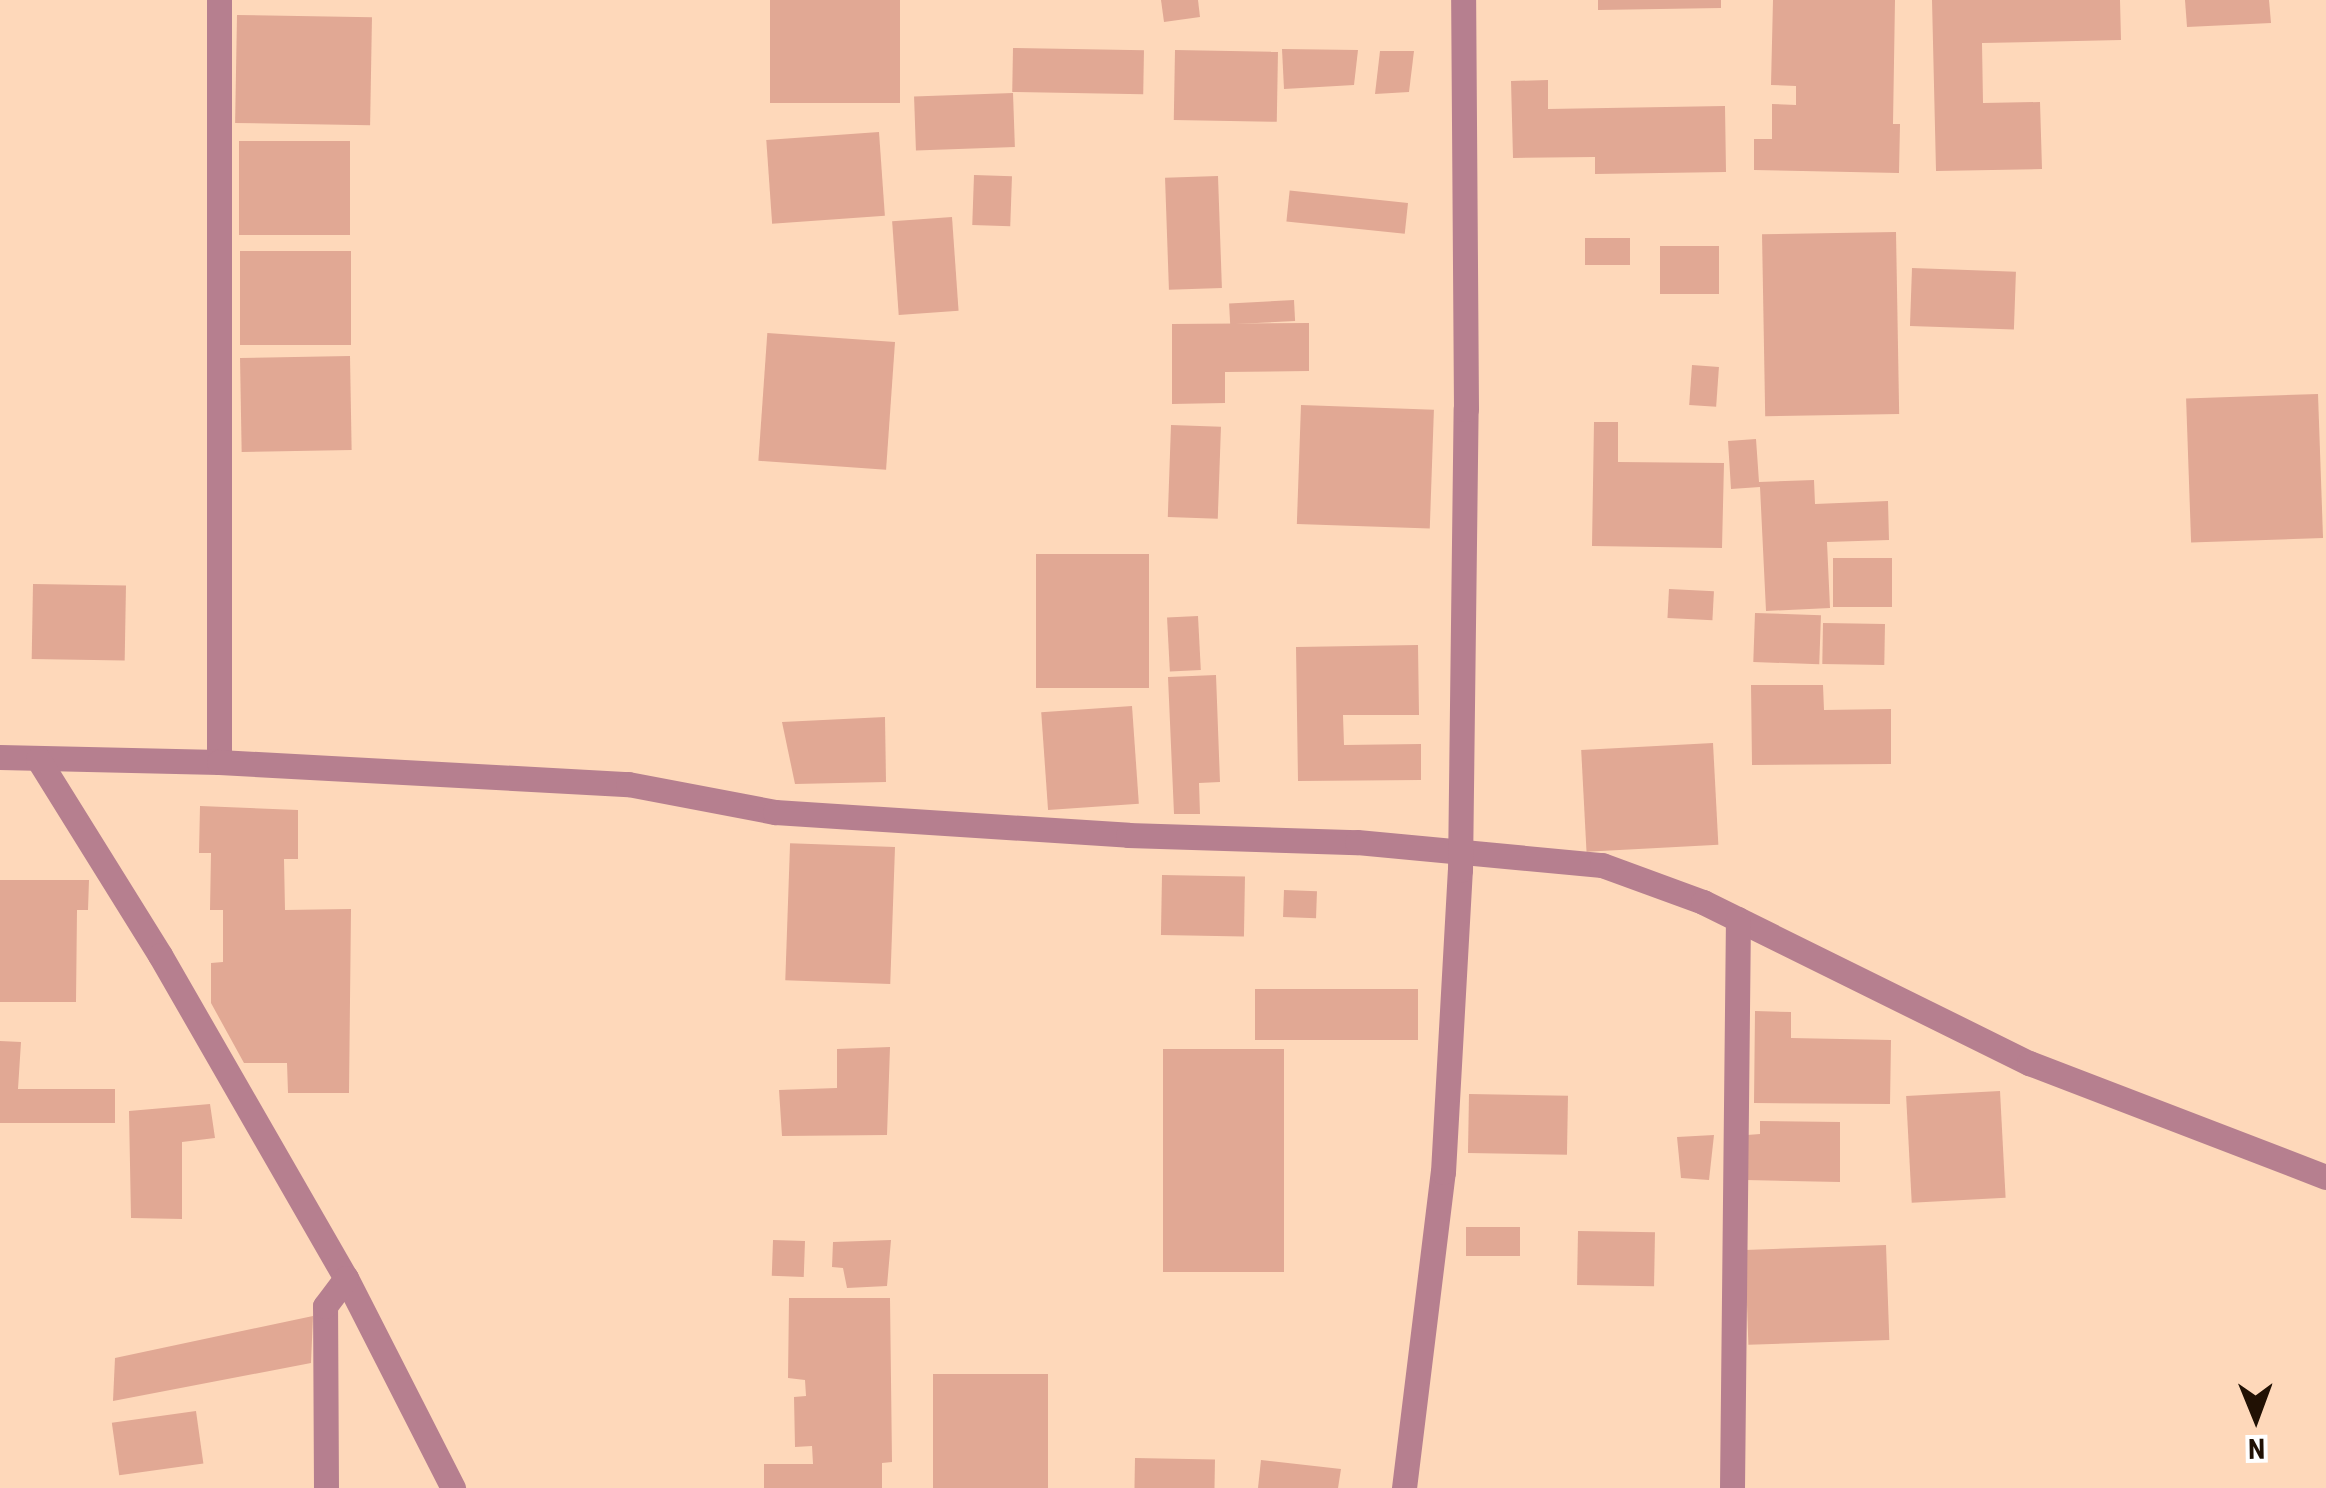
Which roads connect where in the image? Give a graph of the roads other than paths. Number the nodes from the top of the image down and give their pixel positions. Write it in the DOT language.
graph roads {
  1 [pos="219,0"];
  2 [pos="1463,0"];
  3 [pos="0,757"];
  4 [pos="38,759"];
  5 [pos="220,762"];
  6 [pos="1460,849"];
  7 [pos="1738,919"];
  8 [pos="2326,1177"];
  9 [pos="346,1278"];
  10 [pos="326,1488"];
  11 [pos="453,1488"];
  12 [pos="1404,1488"];
  13 [pos="1732,1488"];
  1 -- 5 [label="street"];
  2 -- 6 [label="street"];
  3 -- 4 [label="street"];
  4 -- 5 [label="street"];
  4 -- 9 [label="street"];
  5 -- 6 [label="street"];
  6 -- 7 [label="street"];
  6 -- 12 [label="street"];
  7 -- 8 [label="street"];
  7 -- 13 [label="street"];
  9 -- 10 [label="street"];
  9 -- 11 [label="street"];
}
